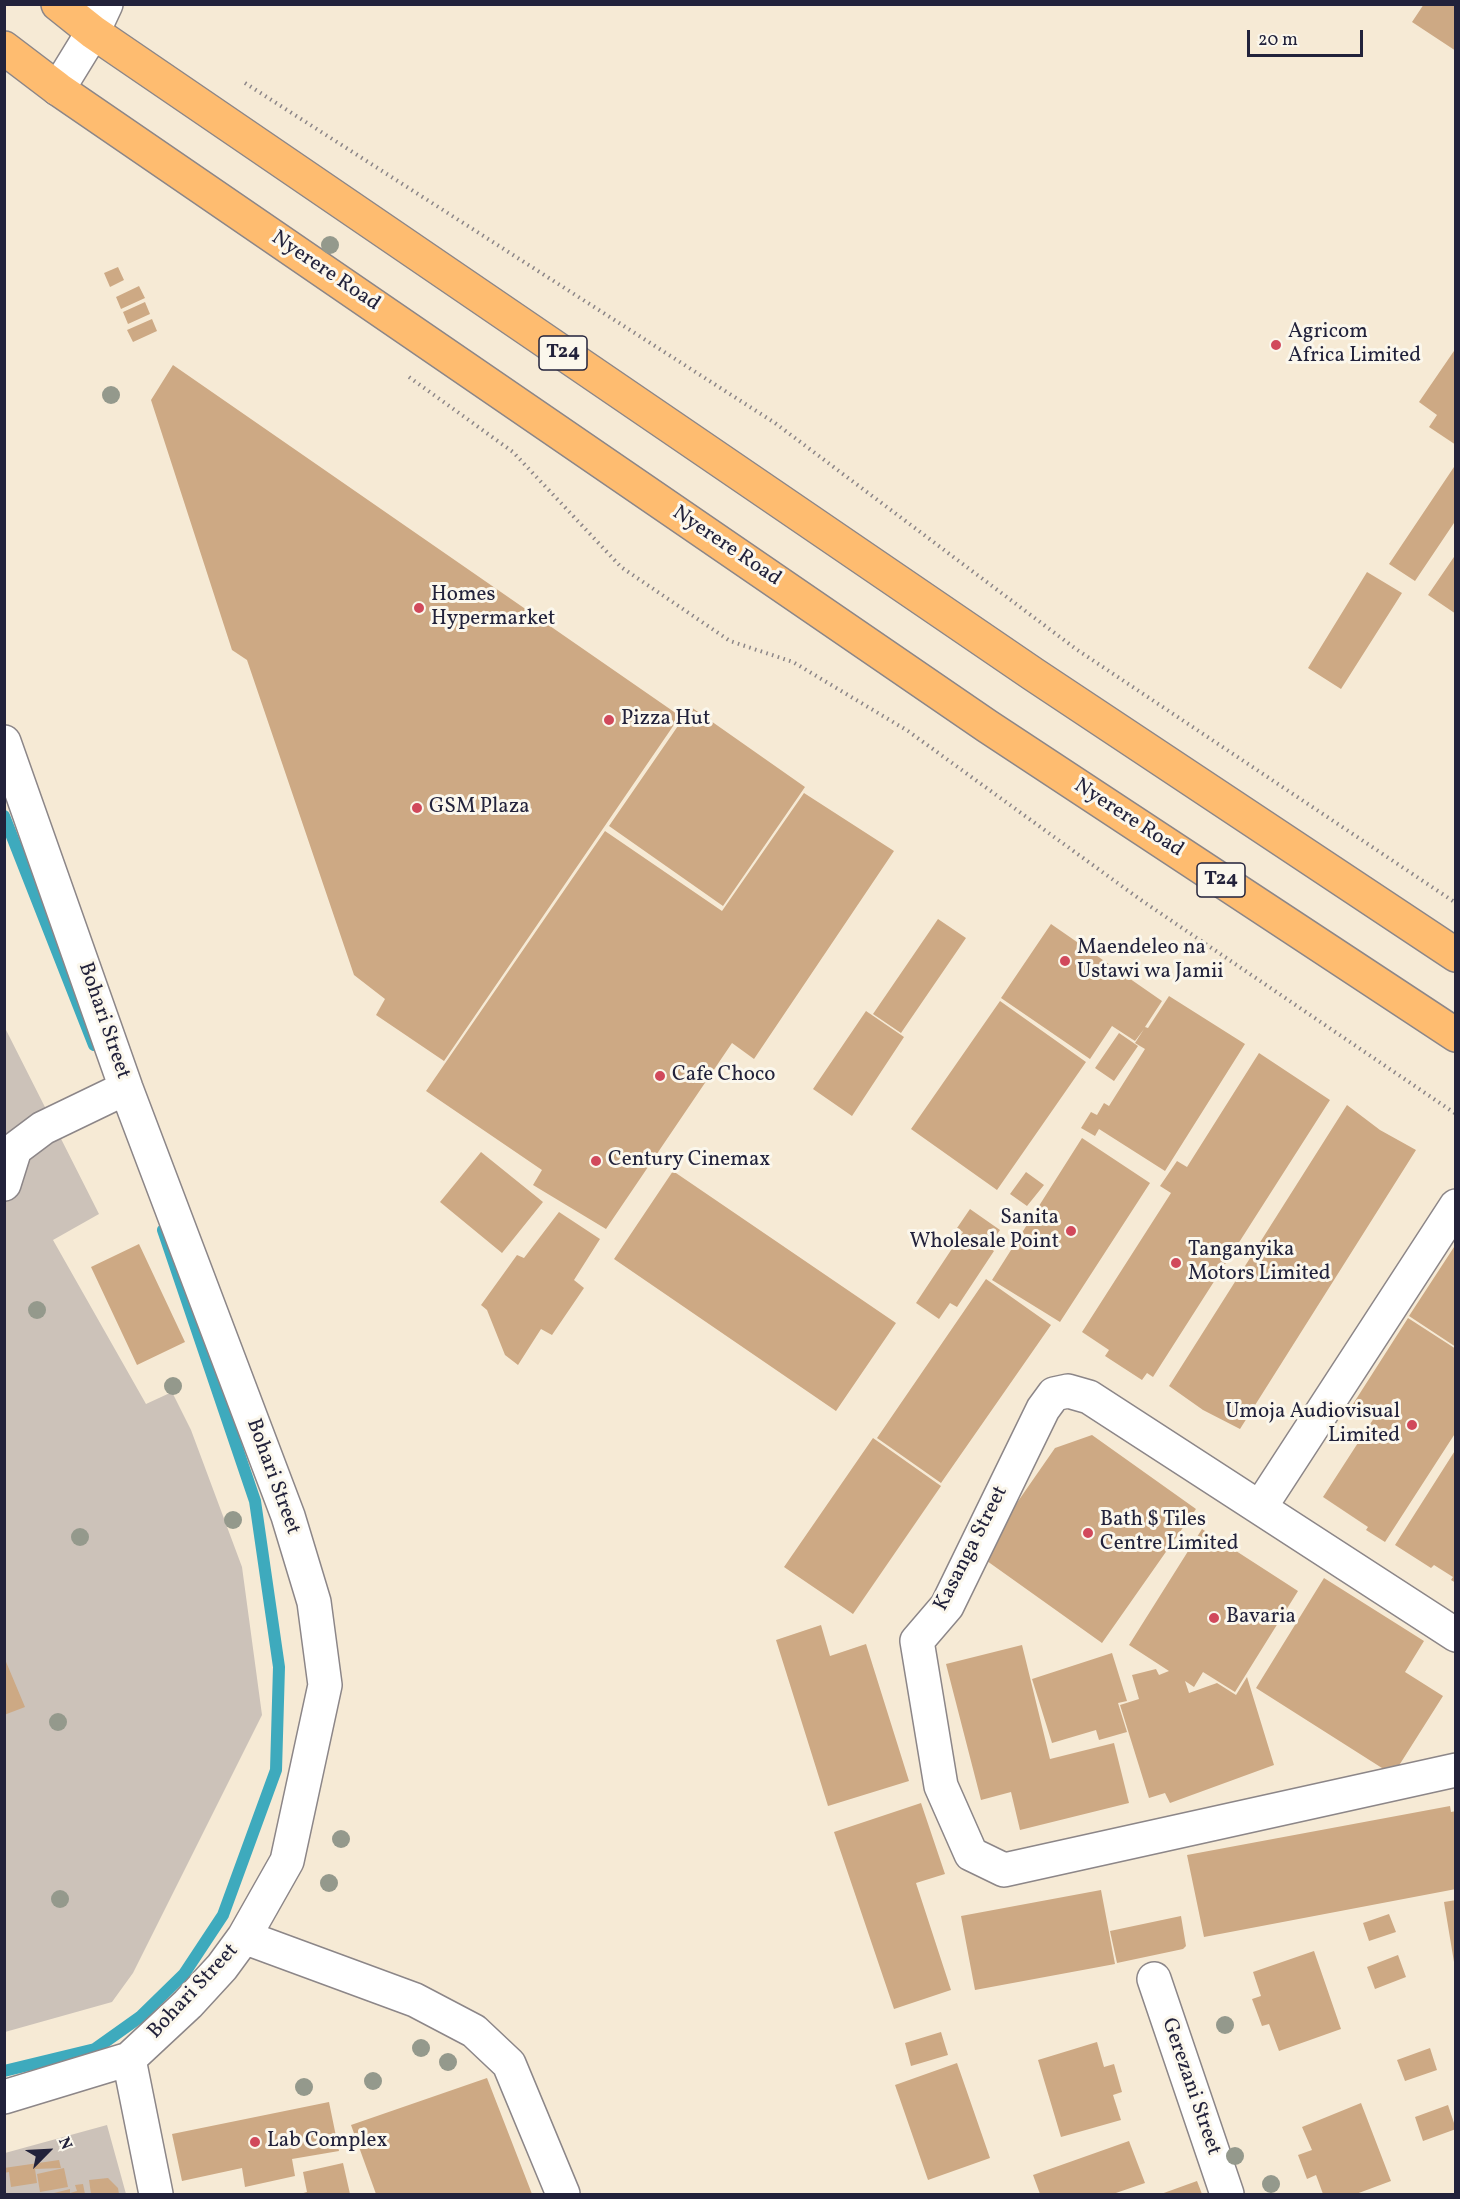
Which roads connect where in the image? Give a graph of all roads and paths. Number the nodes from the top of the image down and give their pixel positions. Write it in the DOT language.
graph roads {
  1 [pos="58,4"];
  2 [pos="100,18"];
  3 [pos="4,48"];
  4 [pos="245,83"];
  5 [pos="58,89"];
  6 [pos="407,376"];
  7 [pos="4,742"];
  8 [pos="1455,903"];
  9 [pos="1455,955"];
  10 [pos="1455,1035"];
  11 [pos="126,1088"];
  12 [pos="1455,1114"];
  13 [pos="4,1184"];
  14 [pos="1455,1206"];
  15 [pos="1261,1506"];
  16 [pos="1455,1635"];
  17 [pos="1455,1770"];
  18 [pos="244,1937"];
  19 [pos="1154,1979"];
  20 [pos="129,2060"];
  21 [pos="4,2097"];
  22 [pos="156,2194"];
  23 [pos="563,2194"];
  24 [pos="1227,2194"];
  1 -- 2 [label="highway, T24"];
  2 -- 5 [label="street"];
  2 -- 9 [label="highway, T24"];
  3 -- 5 [label="highway, Nyerere Road / T24"];
  4 -- 8 [label="path"];
  5 -- 10 [label="highway, Nyerere Road / T24"];
  6 -- 12 [label="path"];
  7 -- 11 [label="street, Bohari Street"];
  11 -- 13 [label="street"];
  11 -- 18 [label="street, Bohari Street"];
  14 -- 15 [label="street"];
  15 -- 16 [label="street, Kasanga Street"];
  15 -- 17 [label="street, Kasanga Street"];
  18 -- 20 [label="street, Bohari Street"];
  18 -- 23 [label="street"];
  19 -- 24 [label="street, Gerezani Street"];
  20 -- 21 [label="street, Bohari Street"];
  20 -- 22 [label="street"];
}
